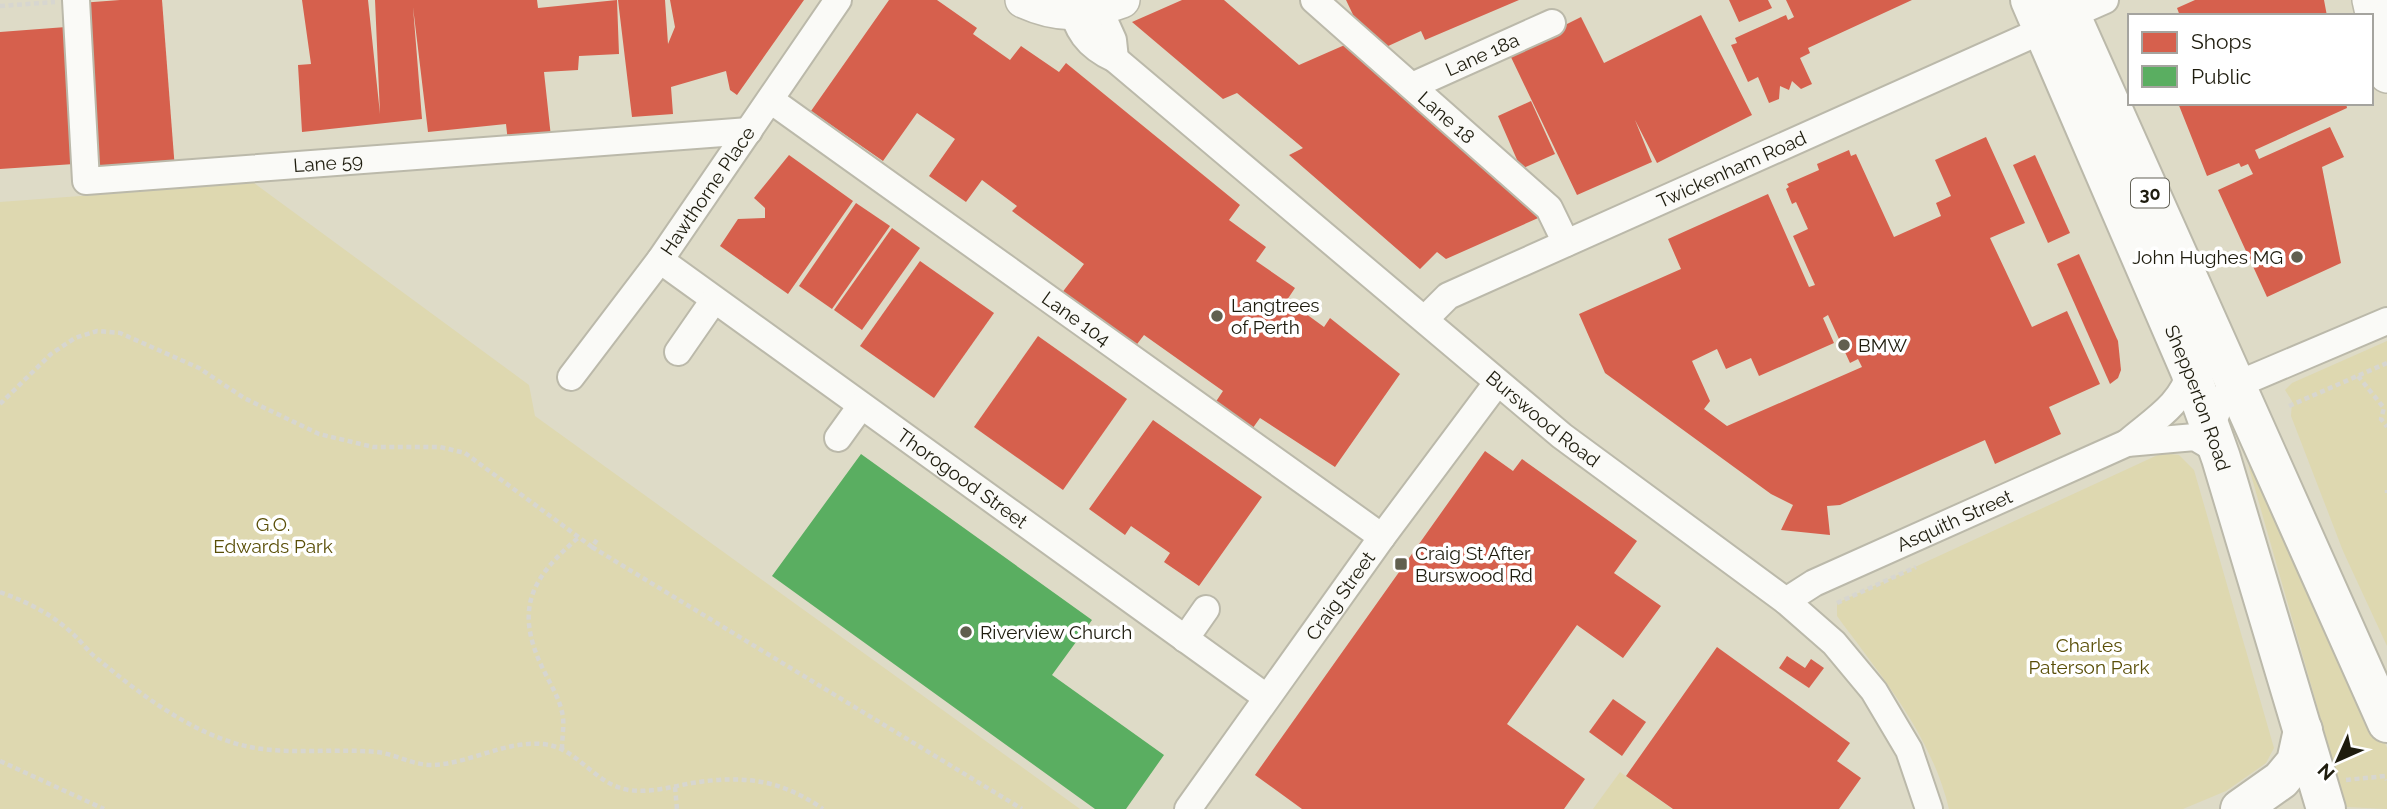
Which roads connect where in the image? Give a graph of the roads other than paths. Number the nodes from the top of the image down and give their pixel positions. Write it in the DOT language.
graph roads {
  1 [pos="76,0"];
  2 [pos="838,0"];
  3 [pos="1023,0"];
  4 [pos="1314,0"];
  5 [pos="2105,0"];
  6 [pos="2370,0"];
  7 [pos="1091,4"];
  8 [pos="2052,11"];
  9 [pos="1552,23"];
  10 [pos="2387,75"];
  11 [pos="1412,86"];
  12 [pos="772,101"];
  13 [pos="749,131"];
  14 [pos="1566,243"];
  15 [pos="660,260"];
  16 [pos="714,300"];
  17 [pos="1425,319"];
  18 [pos="2387,321"];
  19 [pos="678,352"];
  20 [pos="2190,371"];
  21 [pos="571,377"];
  22 [pos="1497,383"];
  23 [pos="2236,385"];
  24 [pos="861,406"];
  25 [pos="838,438"];
  26 [pos="2127,443"];
  27 [pos="2216,443"];
  28 [pos="1382,537"];
  29 [pos="1786,601"];
  30 [pos="1206,609"];
  31 [pos="1185,639"];
  32 [pos="1266,697"];
  33 [pos="2387,723"];
  34 [pos="2303,730"];
  35 [pos="1188,809"];
  36 [pos="1929,809"];
  37 [pos="2240,809"];
  38 [pos="2326,809"];
  1 -- 13 [label="street, Lane 59"];
  2 -- 12 [label="street, Hawthorne Place"];
  3 -- 7 [label="main road, Burswood Road"];
  4 -- 11 [label="street, Lane 18"];
  5 -- 8 [label="street, Twickenham Road"];
  6 -- 10 [label="main road"];
  7 -- 17 [label="street, Burswood Road"];
  8 -- 14 [label="street, Twickenham Road"];
  8 -- 20 [label="highway, Shepperton Road / 30"];
  8 -- 23 [label="highway, Shepperton Road / 30"];
  9 -- 11 [label="street, Lane 18a"];
  11 -- 14 [label="street, Lane 18"];
  12 -- 13 [label="street, Hawthorne Place"];
  12 -- 28 [label="street, Lane 104"];
  13 -- 15 [label="street, Hawthorne Place"];
  14 -- 17 [label="street, Twickenham Road"];
  15 -- 16 [label="street, Thorogood Street"];
  15 -- 21 [label="street, Hawthorne Place"];
  16 -- 19 [label="street"];
  16 -- 24 [label="street, Thorogood Street"];
  17 -- 22 [label="street, Burswood Road"];
  18 -- 23 [label="street"];
  20 -- 26 [label="street, Asquith Street"];
  20 -- 27 [label="highway, Shepperton Road / 30"];
  22 -- 28 [label="street, Craig Street"];
  22 -- 29 [label="street, Burswood Road"];
  23 -- 27 [label="street"];
  23 -- 33 [label="highway, Shepperton Road / 30"];
  24 -- 25 [label="street"];
  24 -- 31 [label="street, Thorogood Street"];
  26 -- 27 [label="street, Asquith Street"];
  26 -- 29 [label="street, Asquith Street"];
  27 -- 34 [label="highway, Shepperton Road / 30"];
  28 -- 32 [label="street, Craig Street"];
  29 -- 36 [label="street, Burswood Road"];
  30 -- 31 [label="street"];
  31 -- 32 [label="street, Thorogood Street"];
  32 -- 35 [label="street, Craig Street"];
  34 -- 37 [label="highway"];
  34 -- 38 [label="highway, Shepperton Road / 30"];
}
